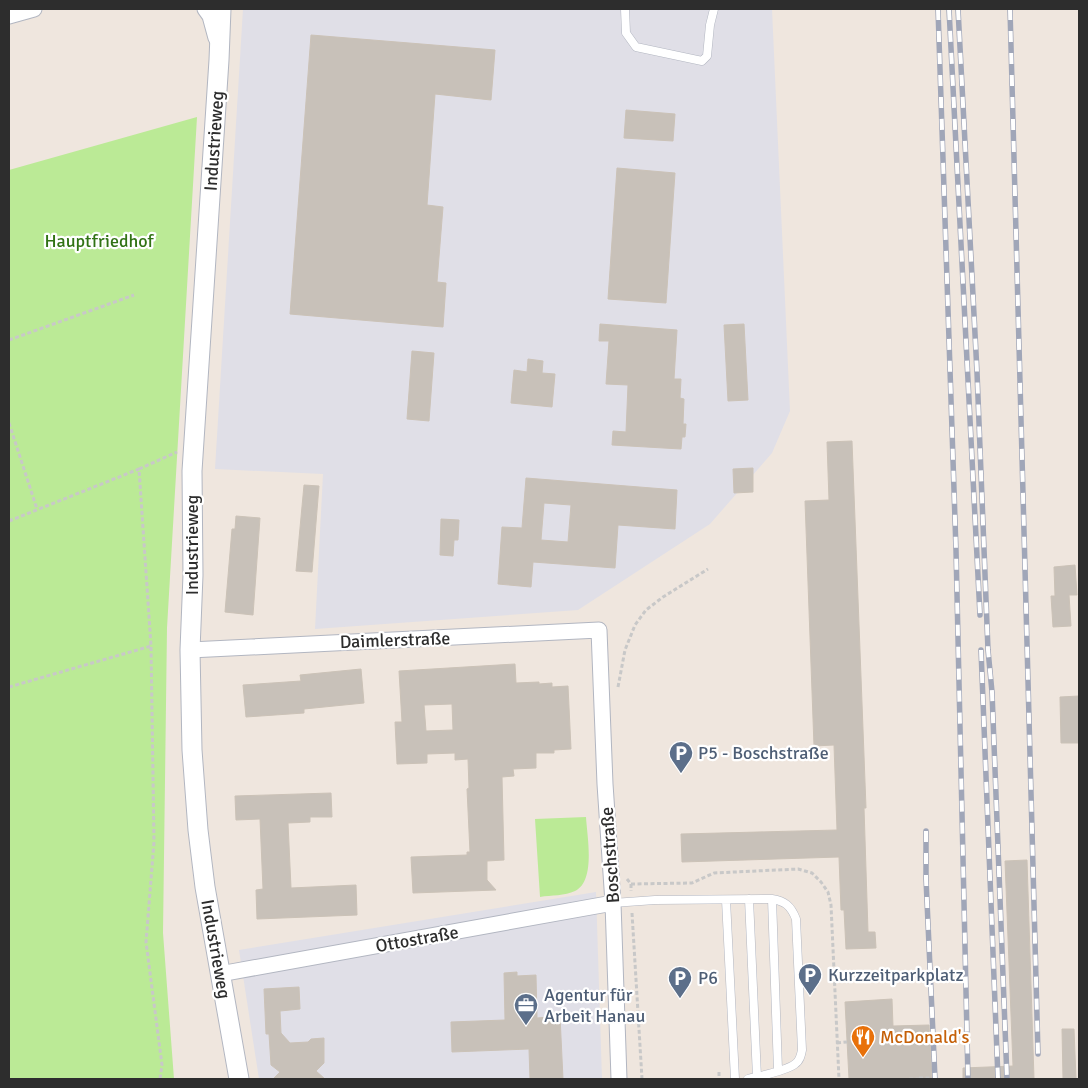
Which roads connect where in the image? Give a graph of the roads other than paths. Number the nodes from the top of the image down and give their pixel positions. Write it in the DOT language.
graph roads {
  1 [pos="34,9"];
  2 [pos="206,9"];
  3 [pos="221,9"];
  4 [pos="625,9"];
  5 [pos="714,9"];
  6 [pos="9,16"];
  7 [pos="220,60"];
  8 [pos="600,630"];
  9 [pos="190,650"];
  10 [pos="749,899"];
  11 [pos="772,899"];
  12 [pos="726,900"];
  13 [pos="613,903"];
  14 [pos="220,974"];
  15 [pos="778,1070"];
  16 [pos="757,1077"];
  17 [pos="239,1079"];
  18 [pos="619,1079"];
  19 [pos="735,1079"];
  20 [pos="748,1079"];
  1 -- 6 [label="street"];
  2 -- 7 [label="street"];
  3 -- 7 [label="street, Industrieweg"];
  4 -- 5 [label="lane"];
  7 -- 9 [label="street, Industrieweg"];
  8 -- 9 [label="street, Daimlerstraße"];
  8 -- 13 [label="street, Boschstraße"];
  9 -- 14 [label="street, Industrieweg"];
  10 -- 11 [label="lane"];
  10 -- 12 [label="lane"];
  10 -- 16 [label="lane"];
  11 -- 15 [label="lane"];
  11 -- 15 [label="lane"];
  12 -- 13 [label="lane"];
  12 -- 19 [label="lane"];
  13 -- 14 [label="street, Ottostraße"];
  13 -- 18 [label="street, Boschstraße"];
  14 -- 17 [label="street, Industrieweg"];
  15 -- 16 [label="lane"];
  16 -- 20 [label="lane"];
}
